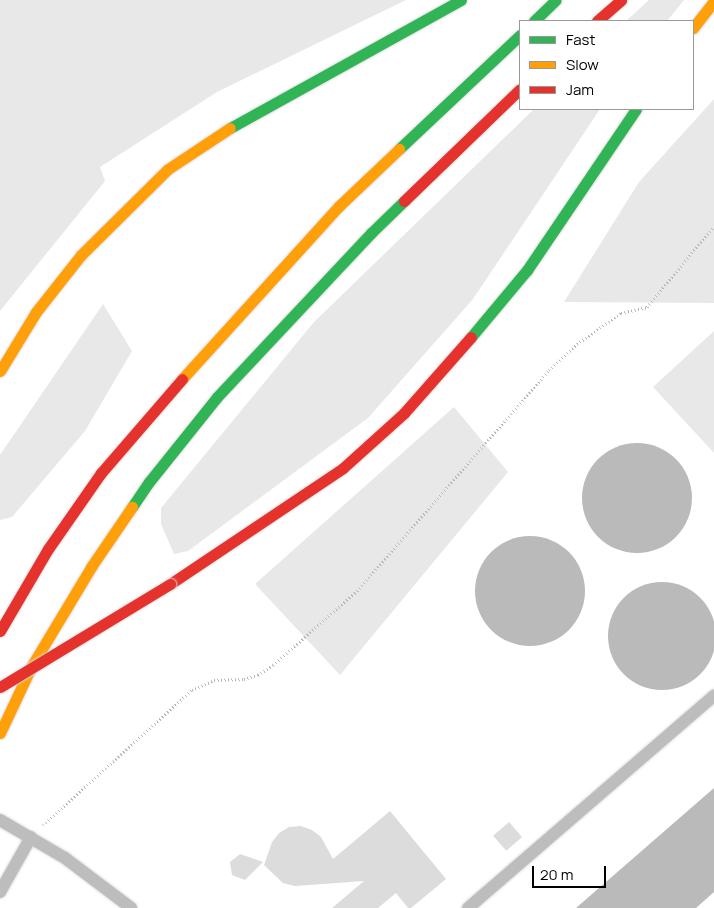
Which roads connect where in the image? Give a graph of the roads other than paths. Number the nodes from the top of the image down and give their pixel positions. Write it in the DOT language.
graph roads {
  1 [pos="461,0"];
  2 [pos="556,0"];
  3 [pos="621,0"];
  4 [pos="714,1"];
  5 [pos="535,20"];
  6 [pos="598,20"];
  7 [pos="694,27"];
  8 [pos="519,36"];
  9 [pos="519,90"];
  10 [pos="635,110"];
  11 [pos="0,371"];
  12 [pos="0,631"];
  13 [pos="0,687"];
  14 [pos="714,696"];
  15 [pos="0,733"];
  16 [pos="0,820"];
  17 [pos="30,838"];
  18 [pos="0,892"];
  19 [pos="131,908"];
  20 [pos="468,908"];
  1 -- 11 [label="highway"];
  2 -- 5 [label="highway"];
  3 -- 6 [label="highway"];
  4 -- 7 [label="highway"];
  8 -- 12 [label="highway"];
  9 -- 15 [label="highway"];
  10 -- 13 [label="highway, bridge"];
  14 -- 20 [label="lane"];
  16 -- 17 [label="lane"];
  17 -- 18 [label="lane"];
  17 -- 19 [label="lane"];
}
